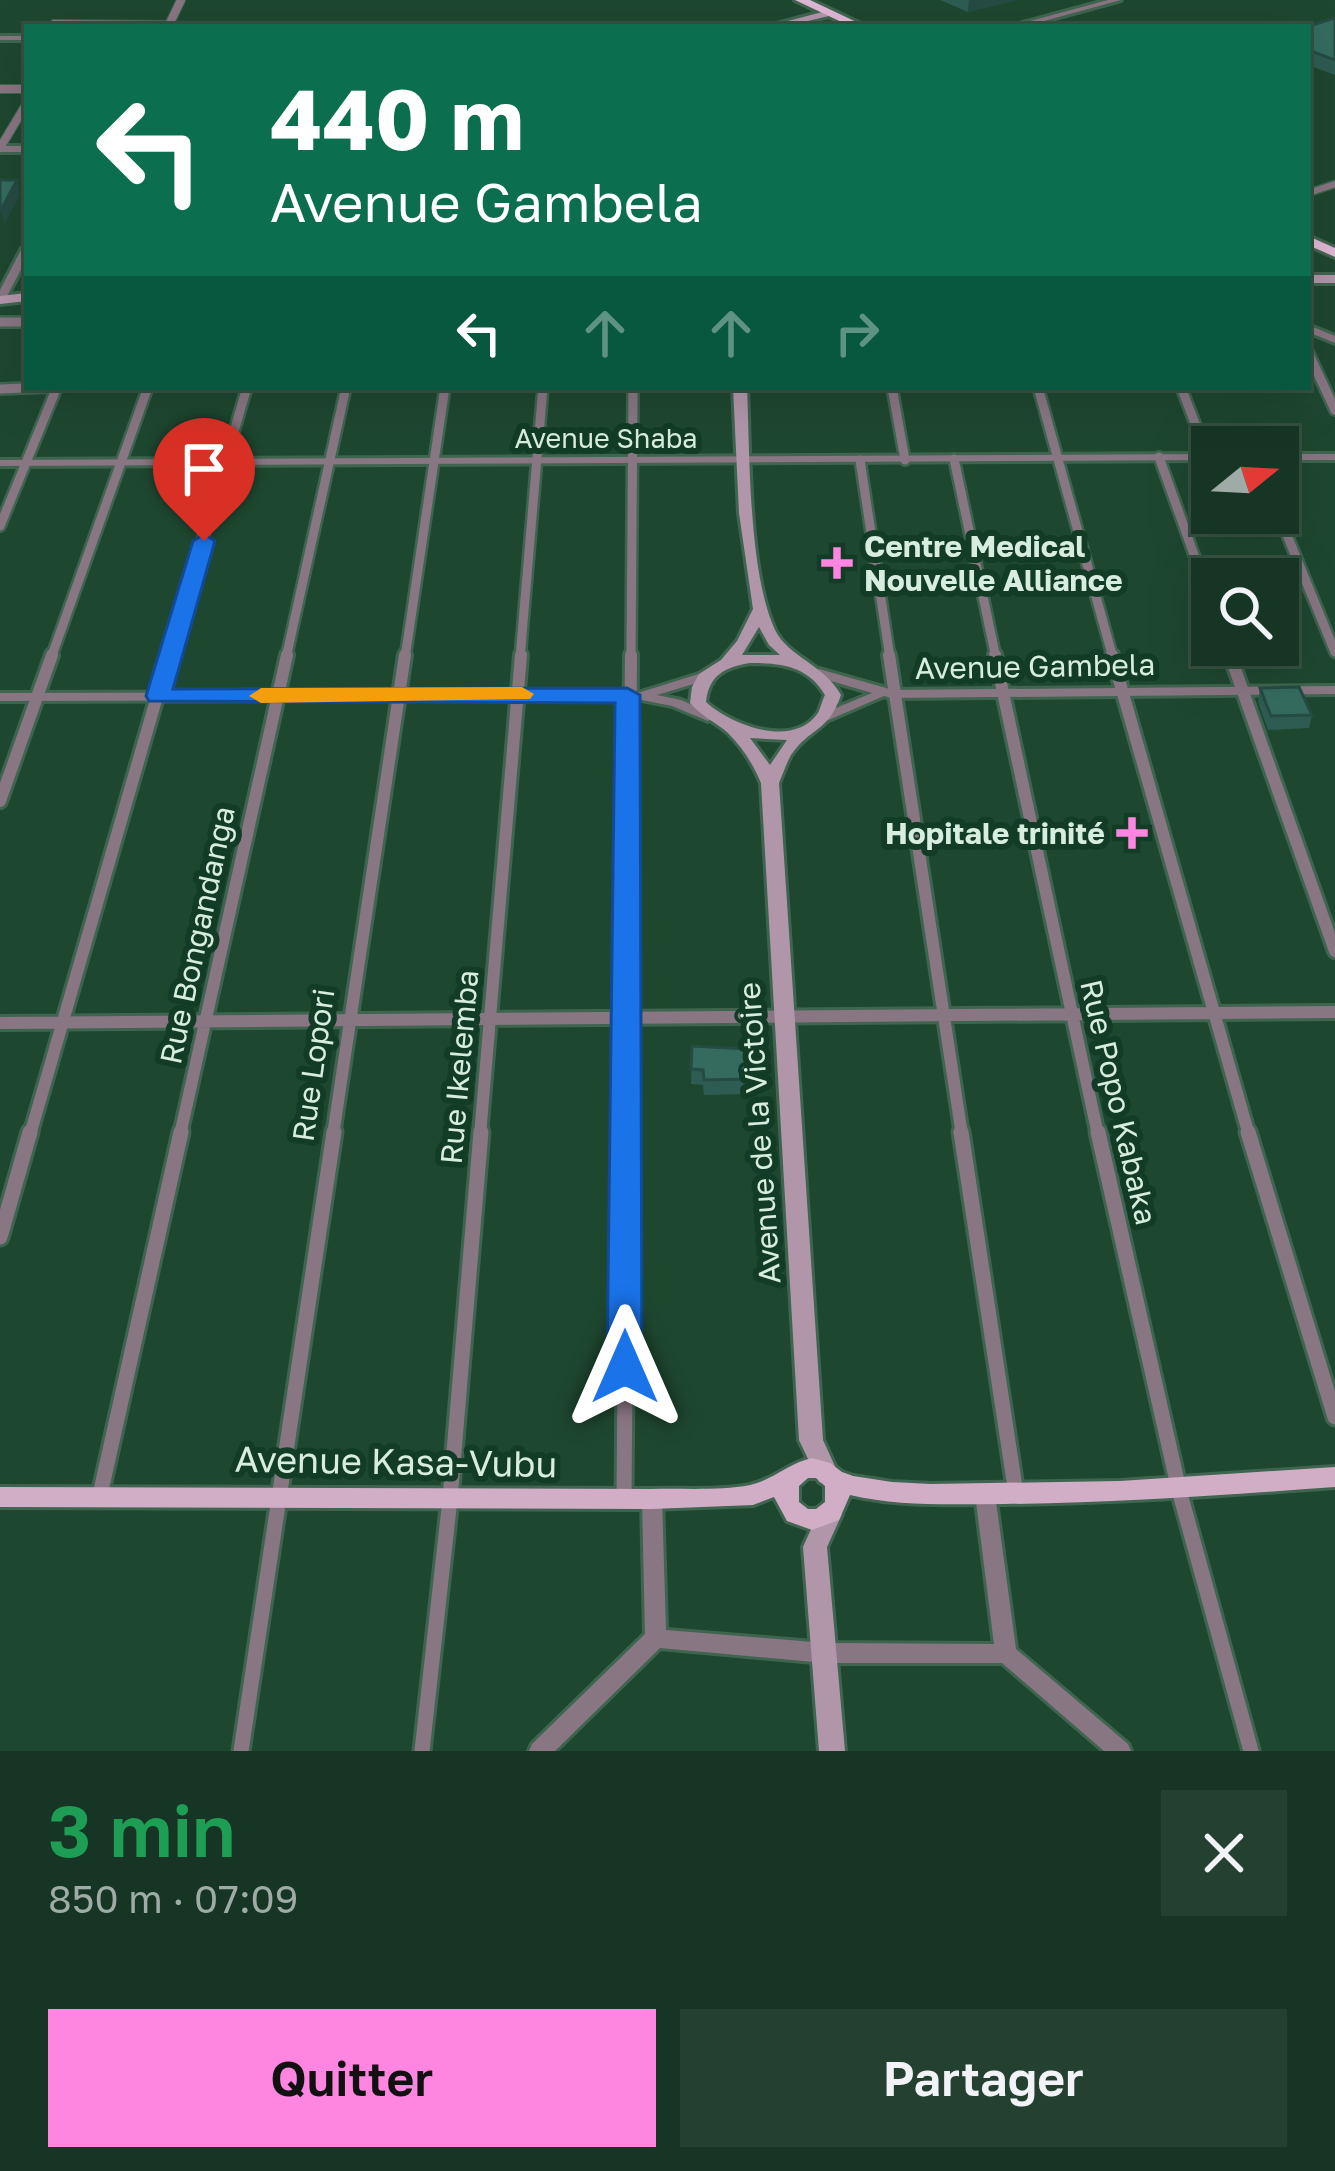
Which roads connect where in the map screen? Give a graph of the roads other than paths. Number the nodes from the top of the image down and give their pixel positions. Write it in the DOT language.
graph roads {
  1 [pos="784,0"];
  2 [pos="801,0"];
  3 [pos="1117,0"];
  4 [pos="823,14"];
  5 [pos="782,24"];
  6 [pos="838,24"];
  7 [pos="852,24"];
  8 [pos="1024,24"];
  9 [pos="24,108"];
  10 [pos="0,148"];
  11 [pos="24,254"];
  12 [pos="0,300"];
  13 [pos="1311,358"];
  14 [pos="51,390"];
  15 [pos="147,390"];
  16 [pos="246,390"];
  17 [pos="345,390"];
  18 [pos="445,390"];
  19 [pos="543,390"];
  20 [pos="633,390"];
  21 [pos="740,390"];
  22 [pos="893,390"];
  23 [pos="1039,390"];
  24 [pos="1182,390"];
  25 [pos="1335,410"];
  26 [pos="1197,426"];
  27 [pos="1191,457"];
  28 [pos="1299,457"];
  29 [pos="1335,457"];
  30 [pos="1058,458"];
  31 [pos="1159,458"];
  32 [pos="954,459"];
  33 [pos="860,460"];
  34 [pos="905,460"];
  35 [pos="434,461"];
  36 [pos="744,461"];
  37 [pos="331,462"];
  38 [pos="633,462"];
  39 [pos="0,463"];
  40 [pos="27,463"];
  41 [pos="122,463"];
  42 [pos="226,463"];
  43 [pos="539,463"];
  44 [pos="0,526"];
  45 [pos="1287,534"];
  46 [pos="1195,558"];
  47 [pos="759,611"];
  48 [pos="1335,652"];
  49 [pos="727,663"];
  50 [pos="798,663"];
  51 [pos="1234,666"];
  52 [pos="819,673"];
  53 [pos="705,676"];
  54 [pos="1243,690"];
  55 [pos="1335,690"];
  56 [pos="1125,692"];
  57 [pos="515,694"];
  58 [pos="886,694"];
  59 [pos="1005,694"];
  60 [pos="278,695"];
  61 [pos="397,695"];
  62 [pos="632,695"];
  63 [pos="158,696"];
  64 [pos="0,697"];
  65 [pos="38,697"];
  66 [pos="708,717"];
  67 [pos="816,723"];
  68 [pos="735,731"];
  69 [pos="770,783"];
  70 [pos="0,801"];
  71 [pos="1335,950"];
  72 [pos="1210,1012"];
  73 [pos="1335,1012"];
  74 [pos="626,1015"];
  75 [pos="1071,1015"];
  76 [pos="784,1016"];
  77 [pos="943,1016"];
  78 [pos="491,1017"];
  79 [pos="348,1018"];
  80 [pos="205,1019"];
  81 [pos="62,1022"];
  82 [pos="0,1023"];
  83 [pos="0,1237"];
  84 [pos="1335,1417"];
  85 [pos="811,1440"];
  86 [pos="1335,1477"];
  87 [pos="1179,1490"];
  88 [pos="790,1492"];
  89 [pos="832,1493"];
  90 [pos="986,1494"];
  91 [pos="1016,1494"];
  92 [pos="100,1495"];
  93 [pos="277,1496"];
  94 [pos="0,1497"];
  95 [pos="450,1499"];
  96 [pos="624,1499"];
  97 [pos="652,1499"];
  98 [pos="815,1547"];
  99 [pos="656,1638"];
  100 [pos="825,1653"];
  101 [pos="1006,1654"];
  102 [pos="426,1748"];
  103 [pos="241,1751"];
  104 [pos="540,1751"];
  105 [pos="832,1751"];
  106 [pos="1120,1751"];
  107 [pos="1250,1751"];
  1 -- 4 [label="highway"];
  2 -- 4 [label="highway"];
  3 -- 8 [label="street"];
  4 -- 5 [label="main road"];
  4 -- 6 [label="highway"];
  4 -- 7 [label="highway"];
  9 -- 10 [label="street"];
  11 -- 12 [label="street"];
  13 -- 25 [label="street"];
  14 -- 40 [label="street"];
  15 -- 41 [label="street"];
  16 -- 42 [label="street"];
  17 -- 37 [label="street, Rue Bongandanga"];
  18 -- 35 [label="street, Rue Lopori"];
  19 -- 43 [label="street, Rue Ikelemba"];
  20 -- 38 [label="street"];
  21 -- 36 [label="main road"];
  22 -- 34 [label="street"];
  23 -- 30 [label="street"];
  24 -- 26 [label="street"];
  27 -- 31 [label="street, Avenue Shaba"];
  28 -- 29 [label="street"];
  30 -- 31 [label="street, Avenue Shaba"];
  30 -- 32 [label="street, Avenue Shaba"];
  30 -- 56 [label="street"];
  31 -- 46 [label="street"];
  32 -- 34 [label="street, Avenue Shaba"];
  32 -- 59 [label="street, Rue Popo Kabaka"];
  33 -- 34 [label="street, Avenue Shaba"];
  33 -- 36 [label="street, Avenue Shaba"];
  33 -- 58 [label="street"];
  35 -- 37 [label="street, Avenue Shaba"];
  35 -- 43 [label="street, Avenue Shaba"];
  35 -- 61 [label="street, Rue Lopori"];
  36 -- 38 [label="street, Avenue Shaba"];
  36 -- 47 [label="main road"];
  37 -- 42 [label="street, Avenue Shaba"];
  37 -- 60 [label="street, Rue Bongandanga"];
  38 -- 43 [label="street, Avenue Shaba"];
  38 -- 62 [label="street"];
  39 -- 40 [label="street, Avenue Shaba"];
  40 -- 41 [label="street, Avenue Shaba"];
  40 -- 44 [label="street"];
  41 -- 42 [label="street, Avenue Shaba"];
  41 -- 65 [label="street"];
  42 -- 63 [label="street"];
  43 -- 57 [label="street, Rue Ikelemba"];
  45 -- 48 [label="street"];
  47 -- 49 [label="main road"];
  47 -- 50 [label="main road"];
  49 -- 50 [label="main road"];
  49 -- 53 [label="main road"];
  50 -- 52 [label="main road"];
  51 -- 54 [label="street"];
  52 -- 58 [label="street"];
  52 -- 67 [label="main road"];
  53 -- 62 [label="street"];
  53 -- 66 [label="main road"];
  54 -- 55 [label="street, Avenue Gambela"];
  54 -- 56 [label="street, Avenue Gambela"];
  54 -- 71 [label="street"];
  56 -- 59 [label="street, Avenue Gambela"];
  56 -- 72 [label="street"];
  57 -- 61 [label="street"];
  57 -- 62 [label="street"];
  57 -- 78 [label="street, Rue Ikelemba"];
  58 -- 59 [label="street, Avenue Gambela"];
  58 -- 67 [label="street"];
  58 -- 77 [label="street"];
  59 -- 75 [label="street, Rue Popo Kabaka"];
  60 -- 61 [label="street"];
  60 -- 63 [label="street"];
  60 -- 80 [label="street, Rue Bongandanga"];
  61 -- 79 [label="street, Rue Lopori"];
  62 -- 66 [label="street"];
  62 -- 74 [label="street"];
  63 -- 65 [label="street"];
  63 -- 81 [label="street"];
  64 -- 65 [label="street"];
  65 -- 70 [label="street"];
  66 -- 68 [label="main road"];
  67 -- 68 [label="main road"];
  67 -- 69 [label="main road"];
  68 -- 69 [label="main road"];
  69 -- 76 [label="main road, Avenue de la Victoire"];
  72 -- 73 [label="street"];
  72 -- 75 [label="street"];
  72 -- 84 [label="street"];
  74 -- 76 [label="street"];
  74 -- 78 [label="street"];
  74 -- 96 [label="street"];
  75 -- 77 [label="street"];
  75 -- 87 [label="street, Rue Popo Kabaka"];
  76 -- 77 [label="street"];
  76 -- 85 [label="main road, Avenue de la Victoire"];
  77 -- 91 [label="street"];
  78 -- 79 [label="street"];
  78 -- 95 [label="street, Rue Ikelemba"];
  79 -- 80 [label="street"];
  79 -- 93 [label="street, Rue Lopori"];
  80 -- 81 [label="street"];
  80 -- 92 [label="street, Rue Bongandanga"];
  81 -- 82 [label="street"];
  81 -- 83 [label="street"];
  85 -- 88 [label="main road"];
  85 -- 89 [label="main road, Avenue de la Victoire"];
  86 -- 87 [label="main road"];
  87 -- 91 [label="main road"];
  87 -- 107 [label="street, Rue Popo Kabaka"];
  88 -- 89 [label="main road"];
  88 -- 89 [label="main road"];
  88 -- 97 [label="main road, Avenue Kasa-Vubu"];
  88 -- 98 [label="main road"];
  89 -- 90 [label="main road"];
  89 -- 98 [label="main road"];
  90 -- 91 [label="main road"];
  90 -- 101 [label="street"];
  92 -- 93 [label="main road, Avenue Kasa-Vubu"];
  92 -- 94 [label="main road, Avenue Kasa-Vubu"];
  93 -- 95 [label="main road, Avenue Kasa-Vubu"];
  93 -- 103 [label="street, Rue Lopori"];
  95 -- 96 [label="main road, Avenue Kasa-Vubu"];
  95 -- 102 [label="street, Rue Ikelemba"];
  96 -- 97 [label="main road, Avenue Kasa-Vubu"];
  97 -- 99 [label="street"];
  98 -- 100 [label="main road"];
  99 -- 100 [label="street"];
  99 -- 104 [label="street"];
  100 -- 101 [label="street"];
  100 -- 105 [label="main road"];
  101 -- 106 [label="street"];
}
